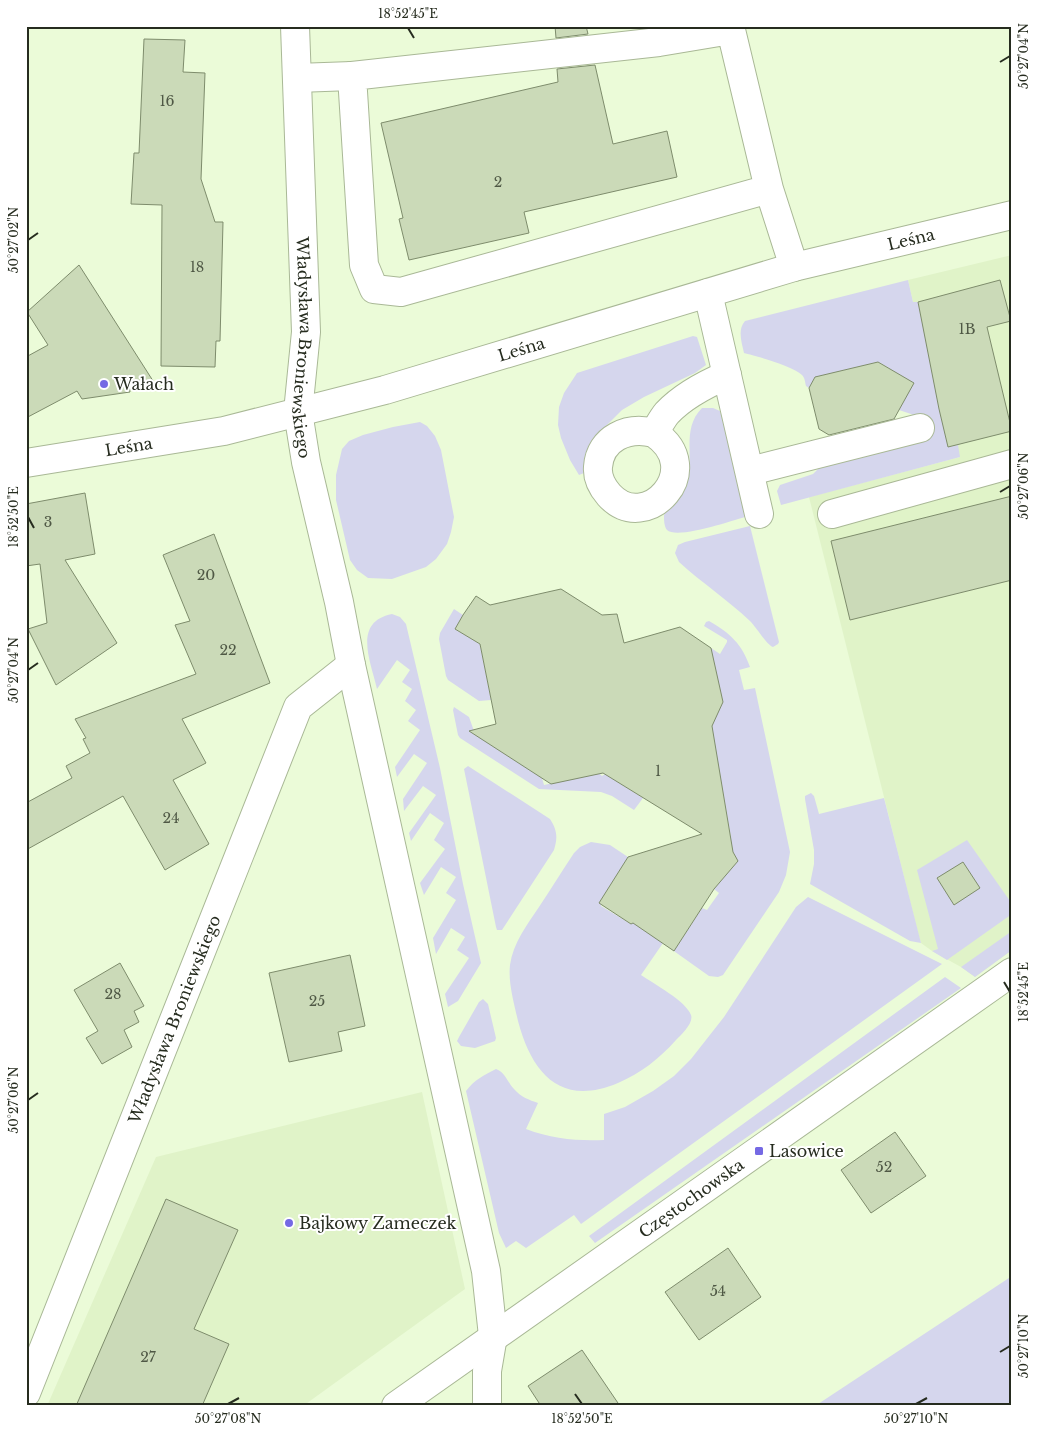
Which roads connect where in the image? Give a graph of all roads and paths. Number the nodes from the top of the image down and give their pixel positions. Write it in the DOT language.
graph roads {
  1 [pos="295,26"];
  2 [pos="352,76"];
  3 [pos="297,78"];
  4 [pos="769,190"];
  5 [pos="1012,215"];
  6 [pos="794,267"];
  7 [pos="708,293"];
  8 [pos="727,375"];
  9 [pos="298,412"];
  10 [pos="920,428"];
  11 [pos="654,433"];
  12 [pos="26,463"];
  13 [pos="1012,464"];
  14 [pos="750,471"];
  15 [pos="759,514"];
  16 [pos="832,514"];
  17 [pos="351,665"];
  18 [pos="1012,972"];
  19 [pos="493,1336"];
  20 [pos="26,1393"];
  21 [pos="396,1406"];
  22 [pos="487,1406"];
  1 -- 3 [label="street, Władysława Broniewskiego"];
  2 -- 3 [label="street"];
  2 -- 4 [label="street"];
  2 -- 4 [label="street"];
  3 -- 9 [label="street, Władysława Broniewskiego"];
  4 -- 6 [label="street"];
  5 -- 6 [label="street, Leśna"];
  6 -- 7 [label="street, Leśna"];
  7 -- 8 [label="street"];
  7 -- 9 [label="street, Leśna"];
  8 -- 11 [label="street"];
  8 -- 14 [label="street"];
  9 -- 12 [label="street, Leśna"];
  9 -- 17 [label="street, Władysława Broniewskiego"];
  10 -- 14 [label="street"];
  13 -- 16 [label="street"];
  14 -- 15 [label="street"];
  17 -- 19 [label="street, Władysława Broniewskiego"];
  17 -- 20 [label="street, Władysława Broniewskiego"];
  18 -- 19 [label="street, Częstochowska"];
  19 -- 21 [label="street, Częstochowska"];
  19 -- 22 [label="street, Władysława Broniewskiego"];
}
